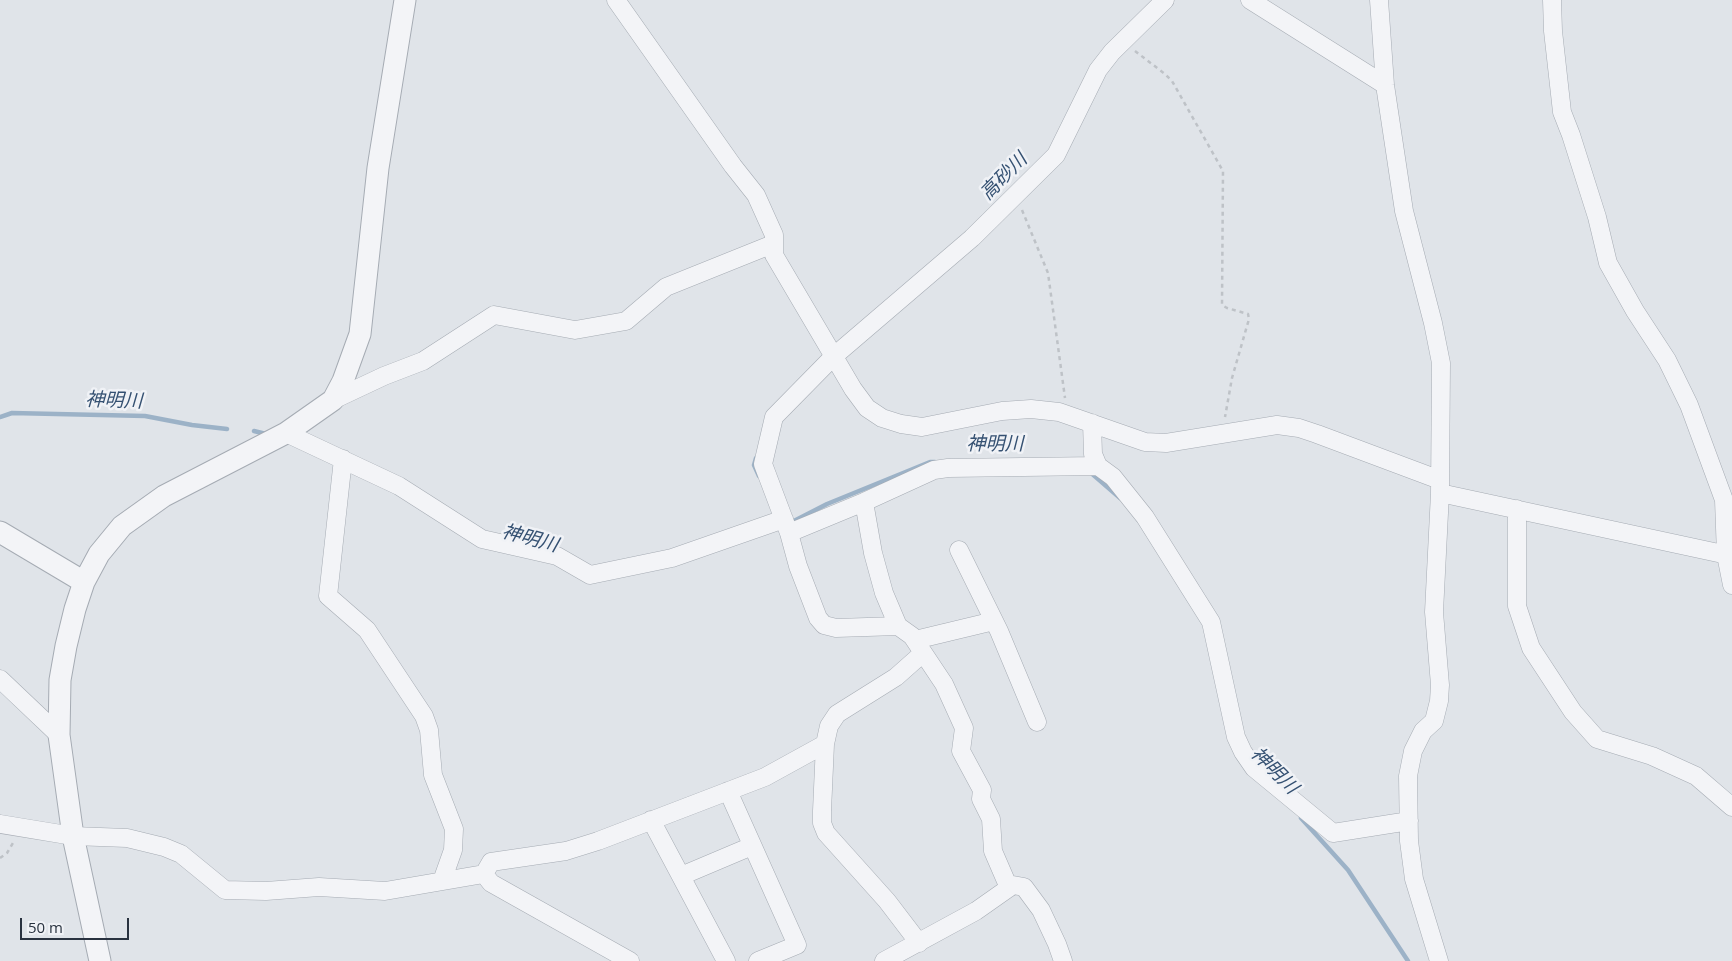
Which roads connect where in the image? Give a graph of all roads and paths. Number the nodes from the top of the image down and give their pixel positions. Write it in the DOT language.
graph roads {
  1 [pos="405,0"];
  2 [pos="616,0"];
  3 [pos="1165,0"];
  4 [pos="1250,0"];
  5 [pos="1380,0"];
  6 [pos="1552,0"];
  7 [pos="1123,42"];
  8 [pos="1385,85"];
  9 [pos="1016,195"];
  10 [pos="773,244"];
  11 [pos="833,357"];
  12 [pos="333,400"];
  13 [pos="1067,414"];
  14 [pos="1092,423"];
  15 [pos="286,433"];
  16 [pos="1222,433"];
  17 [pos="343,459"];
  18 [pos="1098,466"];
  19 [pos="1440,487"];
  20 [pos="864,502"];
  21 [pos="1517,509"];
  22 [pos="787,526"];
  23 [pos="0,532"];
  24 [pos="959,550"];
  25 [pos="1729,555"];
  26 [pos="84,582"];
  27 [pos="1732,585"];
  28 [pos="994,621"];
  29 [pos="898,626"];
  30 [pos="919,646"];
  31 [pos="0,679"];
  32 [pos="1037,722"];
  33 [pos="59,735"];
  34 [pos="825,744"];
  35 [pos="728,791"];
  36 [pos="1732,807"];
  37 [pos="651,820"];
  38 [pos="1409,821"];
  39 [pos="0,824"];
  40 [pos="22,829"];
  41 [pos="73,836"];
  42 [pos="752,846"];
  43 [pos="0,858"];
  44 [pos="484,874"];
  45 [pos="681,876"];
  46 [pos="442,881"];
  47 [pos="1009,888"];
  48 [pos="919,943"];
  49 [pos="100,961"];
  50 [pos="630,961"];
  51 [pos="726,961"];
  52 [pos="758,961"];
  53 [pos="884,961"];
  54 [pos="1063,961"];
  55 [pos="1439,961"];
  1 -- 12 [label="street"];
  2 -- 10 [label="street"];
  3 -- 7 [label="street"];
  4 -- 8 [label="street"];
  5 -- 8 [label="street"];
  6 -- 25 [label="street"];
  7 -- 9 [label="street"];
  7 -- 16 [label="path"];
  8 -- 19 [label="street"];
  9 -- 11 [label="street"];
  9 -- 13 [label="path"];
  10 -- 11 [label="street"];
  10 -- 12 [label="street"];
  11 -- 13 [label="street"];
  11 -- 22 [label="street"];
  12 -- 15 [label="street"];
  13 -- 14 [label="street"];
  14 -- 16 [label="street"];
  14 -- 18 [label="street"];
  15 -- 17 [label="street"];
  15 -- 26 [label="street"];
  16 -- 19 [label="street"];
  17 -- 22 [label="street"];
  17 -- 46 [label="street"];
  18 -- 20 [label="street"];
  18 -- 38 [label="street"];
  19 -- 21 [label="street"];
  19 -- 38 [label="street"];
  20 -- 22 [label="street"];
  20 -- 29 [label="street"];
  21 -- 25 [label="street"];
  21 -- 36 [label="street"];
  22 -- 29 [label="street"];
  23 -- 26 [label="street"];
  24 -- 28 [label="street"];
  25 -- 27 [label="street"];
  26 -- 33 [label="street"];
  28 -- 30 [label="street"];
  28 -- 32 [label="street"];
  29 -- 30 [label="street"];
  30 -- 34 [label="street"];
  30 -- 47 [label="street"];
  31 -- 33 [label="street"];
  33 -- 41 [label="street"];
  34 -- 35 [label="street"];
  34 -- 48 [label="street"];
  35 -- 37 [label="street"];
  35 -- 42 [label="street"];
  37 -- 44 [label="street"];
  37 -- 45 [label="street"];
  38 -- 55 [label="street"];
  39 -- 40 [label="street"];
  40 -- 41 [label="street"];
  40 -- 43 [label="path"];
  41 -- 46 [label="street"];
  41 -- 49 [label="street"];
  42 -- 45 [label="street"];
  42 -- 52 [label="street"];
  44 -- 46 [label="street"];
  44 -- 50 [label="street"];
  45 -- 51 [label="street"];
  47 -- 48 [label="street"];
  47 -- 54 [label="street"];
  48 -- 53 [label="street"];
}
